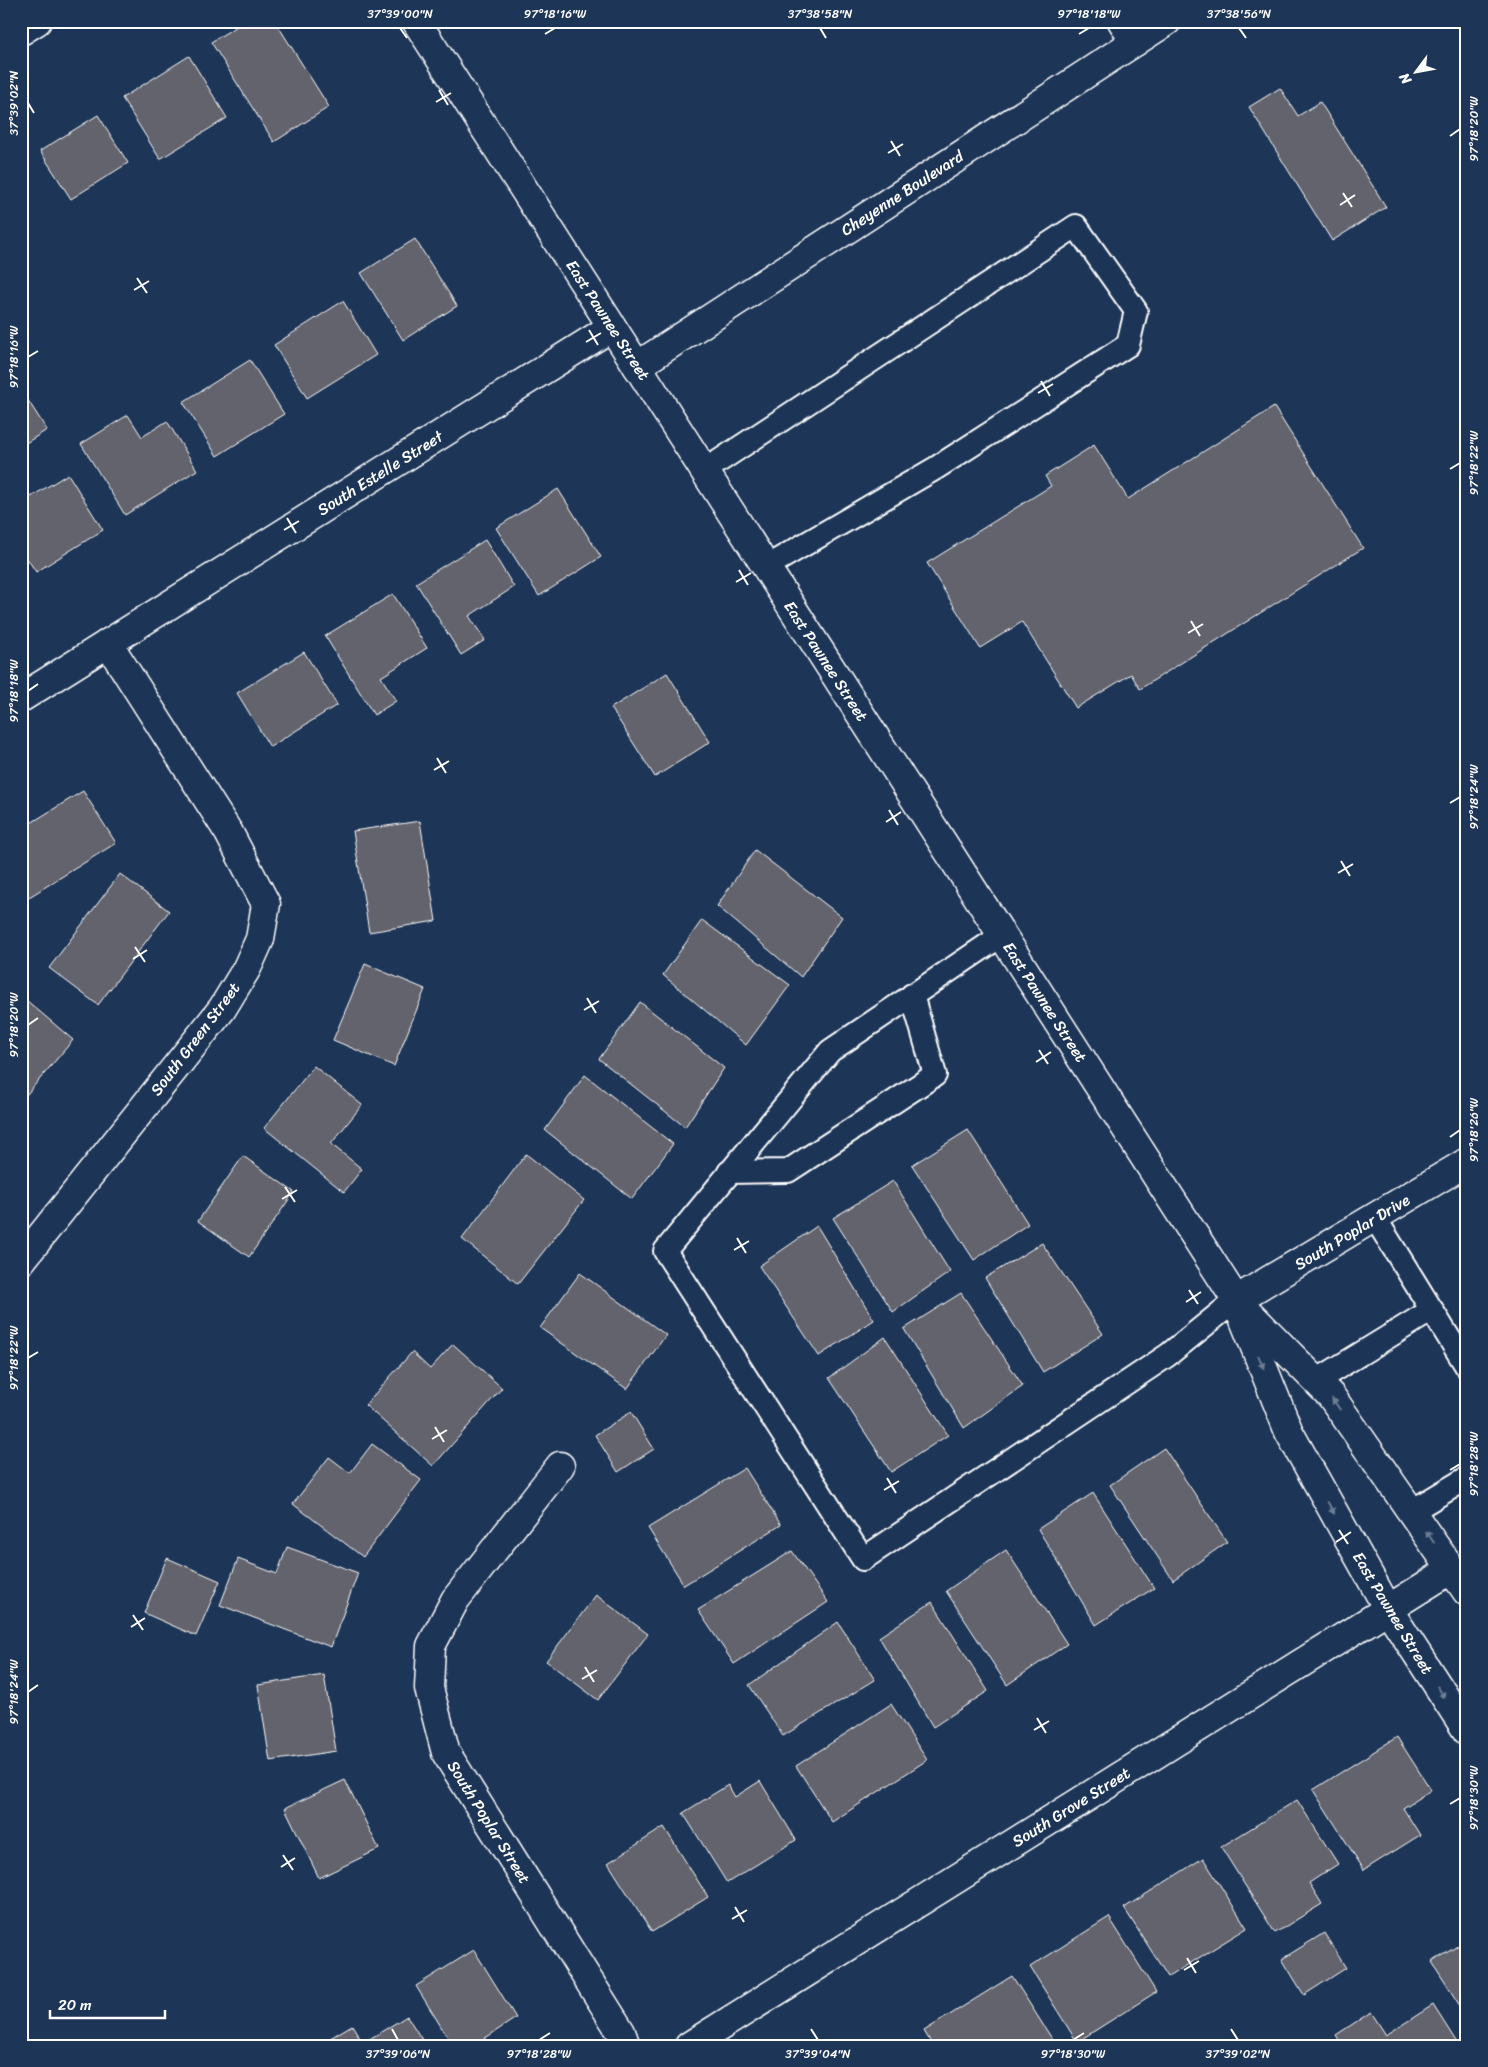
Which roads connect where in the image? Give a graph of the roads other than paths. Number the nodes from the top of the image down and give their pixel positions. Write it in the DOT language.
graph roads {
  1 [pos="37,21"];
  2 [pos="416,21"];
  3 [pos="1167,21"];
  4 [pos="21,31"];
  5 [pos="1128,31"];
  6 [pos="612,327"];
  7 [pos="637,366"];
  8 [pos="704,471"];
  9 [pos="766,568"];
  10 [pos="108,643"];
  11 [pos="21,698"];
  12 [pos="1002,935"];
  13 [pos="912,995"];
  14 [pos="1467,1162"];
  15 [pos="729,1172"];
  16 [pos="1375,1218"];
  17 [pos="21,1261"];
  18 [pos="1236,1300"];
  19 [pos="1432,1310"];
  20 [pos="1467,1367"];
  21 [pos="1316,1381"];
  22 [pos="560,1466"];
  23 [pos="1467,1478"];
  24 [pos="1412,1511"];
  25 [pos="1452,1569"];
  26 [pos="1467,1592"];
  27 [pos="1388,1609"];
  28 [pos="1467,1732"];
  29 [pos="626,2046"];
  30 [pos="689,2046"];
  1 -- 4 [label="street"];
  2 -- 6 [label="street, East Pawnee Street"];
  3 -- 5 [label="street, Cheyenne Boulevard"];
  5 -- 7 [label="street, Cheyenne Boulevard"];
  6 -- 7 [label="street, East Pawnee Street"];
  6 -- 10 [label="street, South Estelle Street"];
  7 -- 8 [label="street, East Pawnee Street"];
  8 -- 9 [label="street, East Pawnee Street"];
  8 -- 9 [label="lane"];
  9 -- 12 [label="street, East Pawnee Street"];
  10 -- 11 [label="street, South Estelle Street"];
  10 -- 17 [label="street, South Green Street"];
  12 -- 13 [label="lane"];
  12 -- 18 [label="street, East Pawnee Street"];
  13 -- 15 [label="lane"];
  13 -- 15 [label="lane"];
  14 -- 16 [label="street, South Poplar Drive"];
  15 -- 18 [label="lane"];
  16 -- 18 [label="street, South Poplar Drive"];
  16 -- 19 [label="lane"];
  18 -- 21 [label="street, East Pawnee Street"];
  18 -- 27 [label="street, East Pawnee Street, one-way"];
  19 -- 20 [label="lane"];
  19 -- 21 [label="lane"];
  24 -- 21 [label="street, East Pawnee Street, one-way"];
  22 -- 29 [label="street, South Poplar Street"];
  23 -- 24 [label="lane"];
  25 -- 24 [label="street, East Pawnee Street, one-way"];
  25 -- 26 [label="street, East Pawnee Street"];
  25 -- 27 [label="street, South Grove Street"];
  27 -- 28 [label="street, East Pawnee Street, one-way"];
  27 -- 30 [label="street, South Grove Street"];
}
